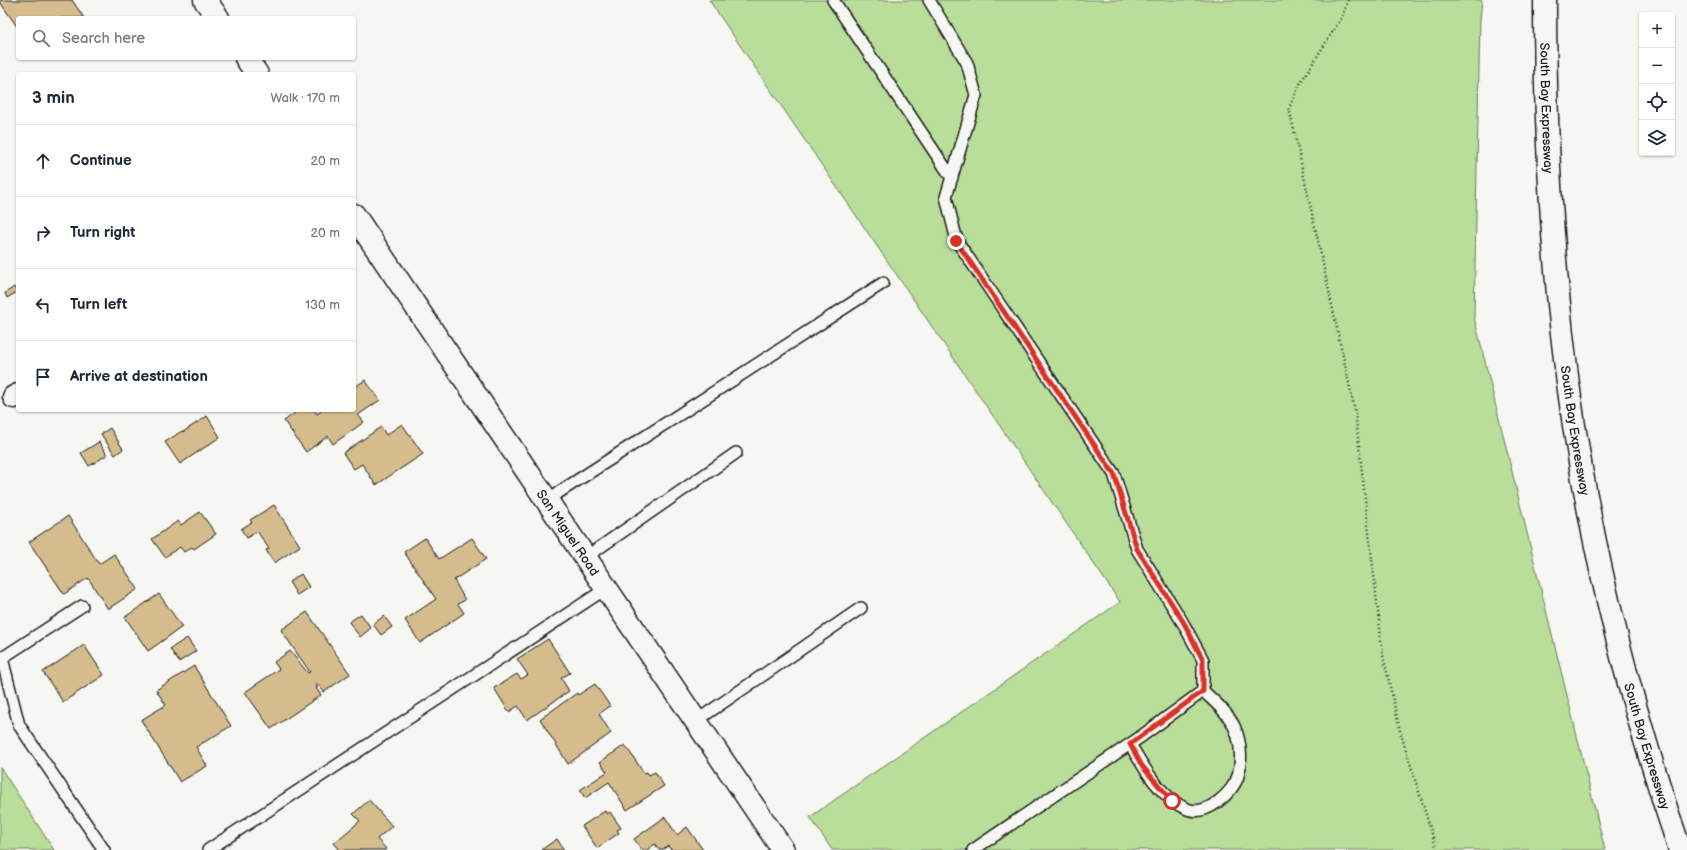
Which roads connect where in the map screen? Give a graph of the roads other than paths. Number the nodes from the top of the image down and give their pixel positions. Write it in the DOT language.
graph roads {
  1 [pos="205,0"];
  2 [pos="833,0"];
  3 [pos="929,0"];
  4 [pos="1545,0"];
  5 [pos="217,16"];
  6 [pos="247,60"];
  7 [pos="256,72"];
  8 [pos="952,178"];
  9 [pos="356,218"];
  10 [pos="883,282"];
  11 [pos="736,453"];
  12 [pos="547,500"];
  13 [pos="586,557"];
  14 [pos="607,588"];
  15 [pos="82,606"];
  16 [pos="861,608"];
  17 [pos="1203,691"];
  18 [pos="696,721"];
  19 [pos="1130,744"];
  20 [pos="104,850"];
  21 [pos="208,850"];
  22 [pos="783,850"];
  23 [pos="973,850"];
  24 [pos="1680,850"];
  1 -- 5 [label="main road"];
  2 -- 8 [label="lane"];
  3 -- 8 [label="lane"];
  4 -- 24 [label="main road, South Bay Expressway"];
  6 -- 7 [label="main road"];
  8 -- 17 [label="lane"];
  9 -- 12 [label="main road, San Miguel Road"];
  10 -- 12 [label="lane"];
  11 -- 13 [label="lane"];
  12 -- 13 [label="main road, San Miguel Road"];
  13 -- 14 [label="main road, San Miguel Road"];
  14 -- 18 [label="main road, San Miguel Road"];
  14 -- 21 [label="lane"];
  15 -- 20 [label="lane"];
  16 -- 18 [label="lane"];
  17 -- 19 [label="lane"];
  17 -- 19 [label="lane"];
  18 -- 22 [label="main road, San Miguel Road"];
  19 -- 23 [label="lane"];
}
